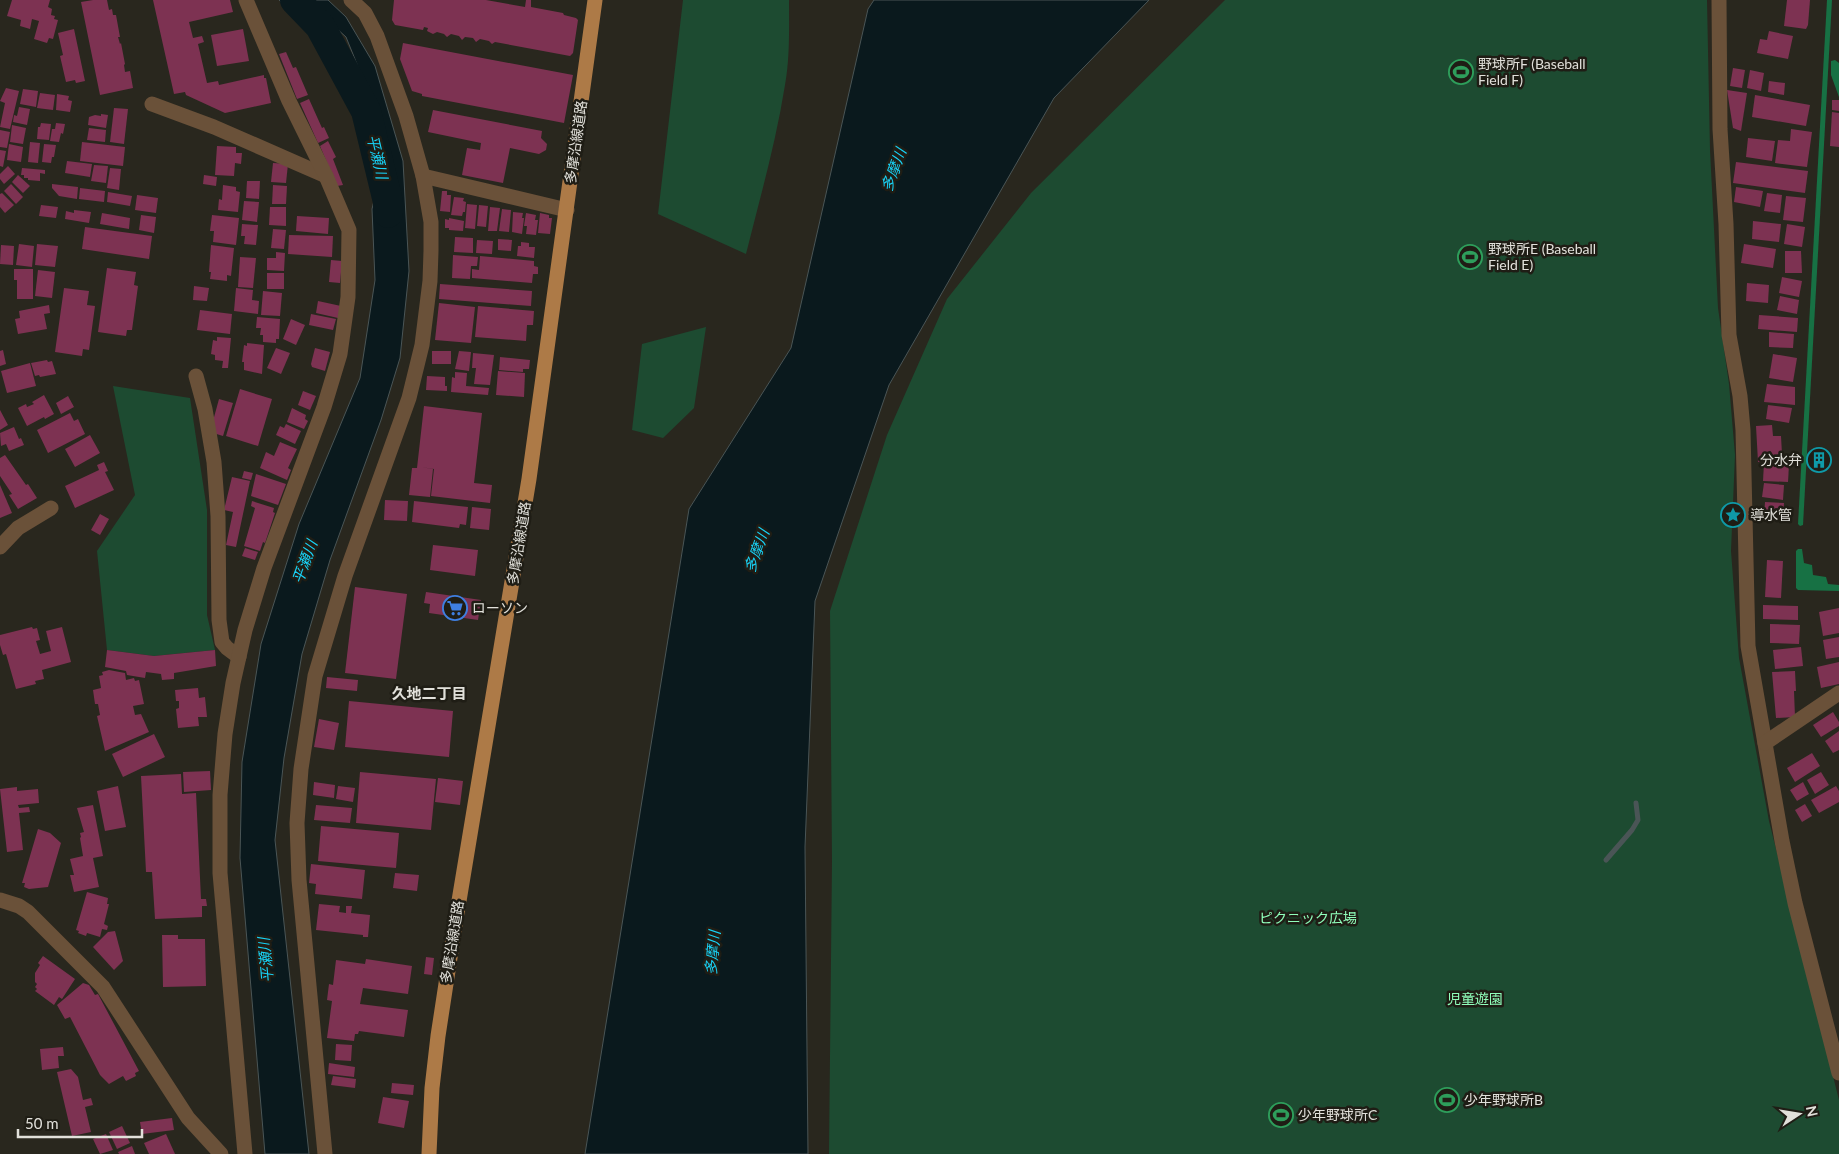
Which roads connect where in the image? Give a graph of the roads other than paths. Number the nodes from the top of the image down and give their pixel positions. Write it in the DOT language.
graph roads {
  1 [pos="246,0"];
  2 [pos="352,0"];
  3 [pos="595,0"];
  4 [pos="1719,0"];
  5 [pos="152,104"];
  6 [pos="326,176"];
  7 [pos="423,176"];
  8 [pos="567,210"];
  9 [pos="196,376"];
  10 [pos="51,508"];
  11 [pos="0,547"];
  12 [pos="239,657"];
  13 [pos="1839,693"];
  14 [pos="1765,743"];
  15 [pos="0,900"];
  16 [pos="1839,1073"];
  17 [pos="429,1149"];
  18 [pos="221,1154"];
  19 [pos="245,1154"];
  20 [pos="325,1154"];
  1 -- 6 [label="street"];
  2 -- 7 [label="street"];
  3 -- 8 [label="main road, 多摩沿線道路"];
  4 -- 14 [label="street"];
  5 -- 6 [label="street"];
  6 -- 12 [label="street"];
  7 -- 8 [label="street"];
  7 -- 20 [label="street"];
  8 -- 17 [label="main road, 多摩沿線道路"];
  9 -- 12 [label="street"];
  10 -- 11 [label="street"];
  12 -- 19 [label="street"];
  13 -- 14 [label="street"];
  14 -- 16 [label="street"];
  15 -- 18 [label="street"];
}
